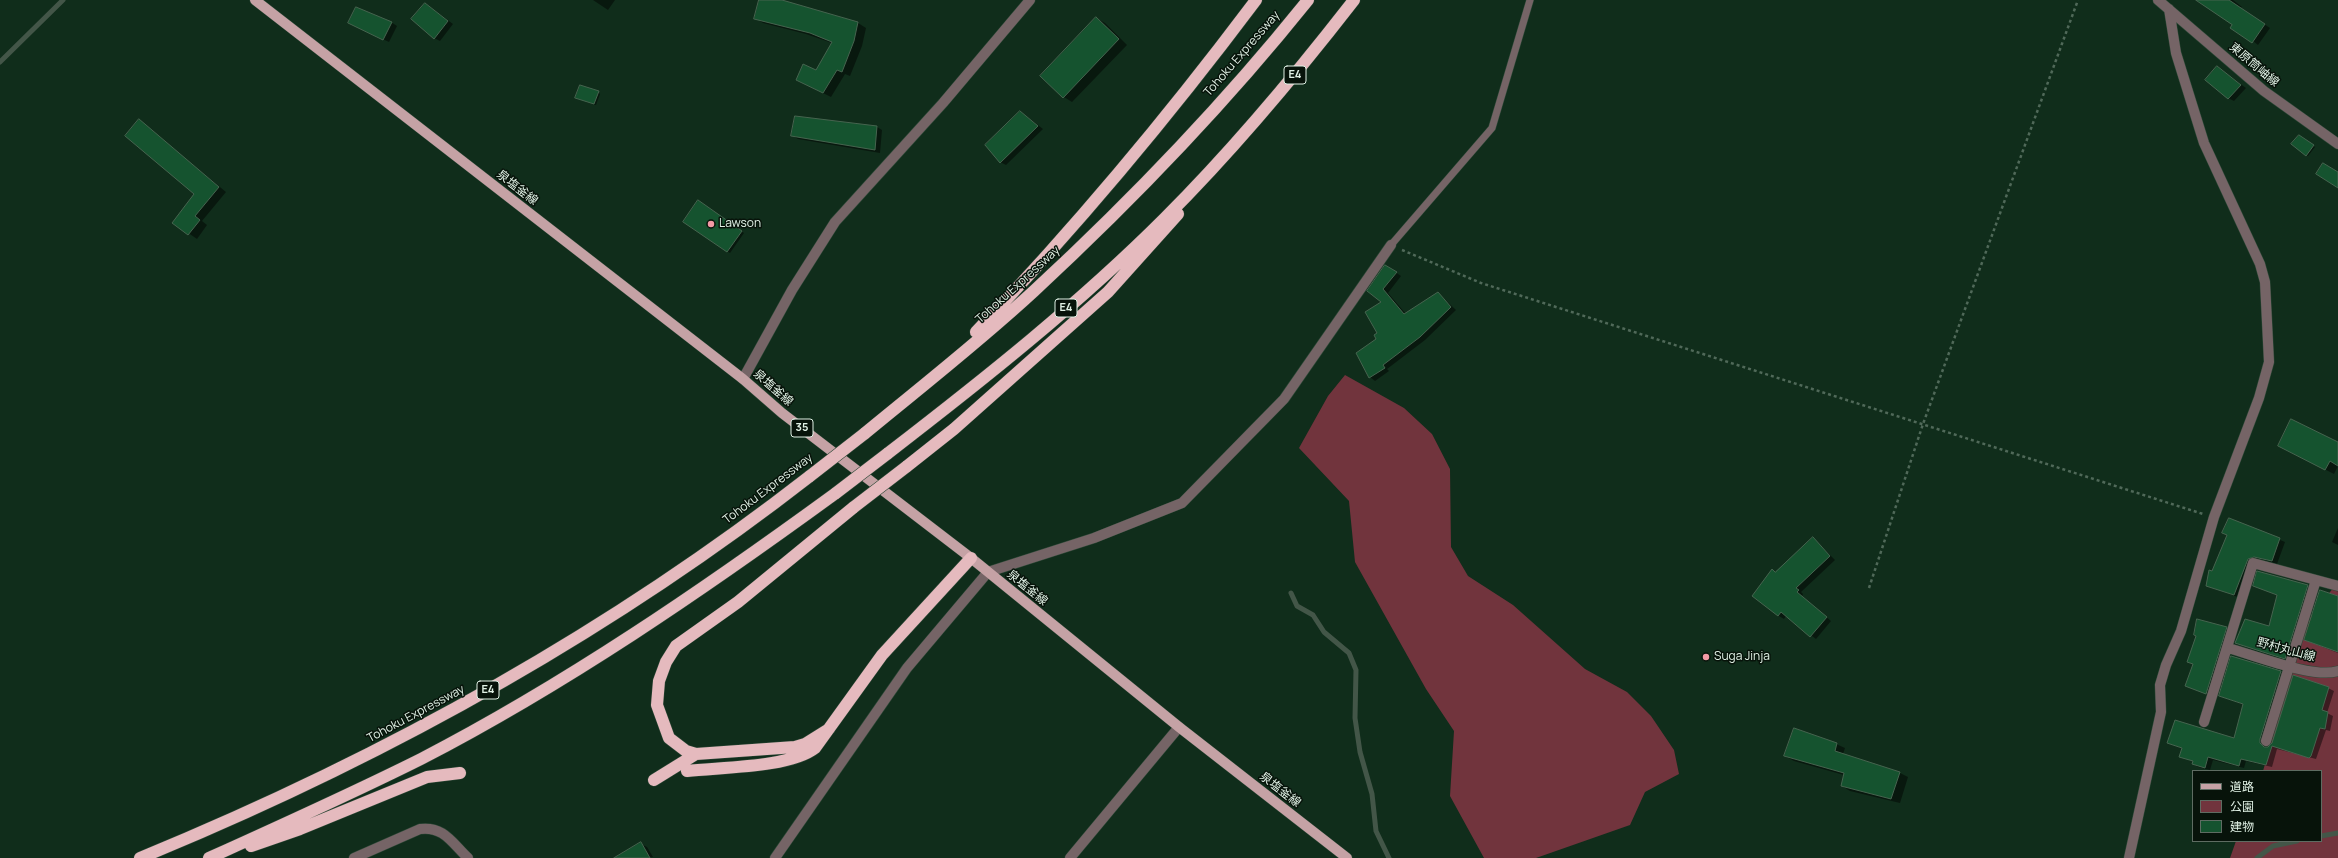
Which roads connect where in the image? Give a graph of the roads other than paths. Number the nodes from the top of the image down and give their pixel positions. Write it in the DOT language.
graph roads {
  1 [pos="255,0"];
  2 [pos="1030,0"];
  3 [pos="1256,0"];
  4 [pos="1308,0"];
  5 [pos="1354,0"];
  6 [pos="1530,0"];
  7 [pos="2158,0"];
  8 [pos="2169,9"];
  9 [pos="2338,144"];
  10 [pos="1232,148"];
  11 [pos="1391,245"];
  12 [pos="743,379"];
  13 [pos="928,382"];
  14 [pos="971,558"];
  15 [pos="988,572"];
  16 [pos="2316,580"];
  17 [pos="2338,586"];
  18 [pos="2228,648"];
  19 [pos="2290,665"];
  20 [pos="2338,671"];
  21 [pos="2204,722"];
  22 [pos="1179,728"];
  23 [pos="829,729"];
  24 [pos="2266,741"];
  25 [pos="696,754"];
  26 [pos="687,771"];
  27 [pos="460,774"];
  28 [pos="654,780"];
  29 [pos="140,858"];
  30 [pos="209,858"];
  31 [pos="219,858"];
  32 [pos="354,858"];
  33 [pos="468,858"];
  34 [pos="775,858"];
  35 [pos="1070,858"];
  36 [pos="1347,858"];
  37 [pos="2129,858"];
  1 -- 12 [label="main road, 泉塩釜線 / 35"];
  2 -- 12 [label="street"];
  3 -- 13 [label="highway"];
  4 -- 13 [label="highway, Tohoku Expressway / E4"];
  5 -- 10 [label="highway, E4"];
  6 -- 11 [label="lane"];
  7 -- 8 [label="street, 東原筒岫線"];
  8 -- 9 [label="street, 東原筒岫線"];
  8 -- 37 [label="street"];
  10 -- 25 [label="highway, bridge"];
  10 -- 30 [label="highway, E4, bridge"];
  11 -- 15 [label="street"];
  12 -- 14 [label="main road, 泉塩釜線 / 35"];
  13 -- 29 [label="highway, Tohoku Expressway / E4, bridge"];
  14 -- 15 [label="main road, 泉塩釜線 / 35"];
  14 -- 23 [label="highway"];
  15 -- 22 [label="main road, 泉塩釜線 / 35"];
  15 -- 34 [label="street"];
  16 -- 17 [label="street"];
  16 -- 18 [label="street"];
  16 -- 19 [label="street"];
  18 -- 19 [label="street, 野村丸山線"];
  18 -- 21 [label="street"];
  19 -- 20 [label="street, 野村丸山線"];
  19 -- 24 [label="street"];
  22 -- 35 [label="street"];
  22 -- 36 [label="main road, 泉塩釜線 / 35"];
  23 -- 25 [label="highway"];
  23 -- 26 [label="highway"];
  25 -- 28 [label="highway"];
  27 -- 31 [label="highway"];
  32 -- 33 [label="street"];
}
